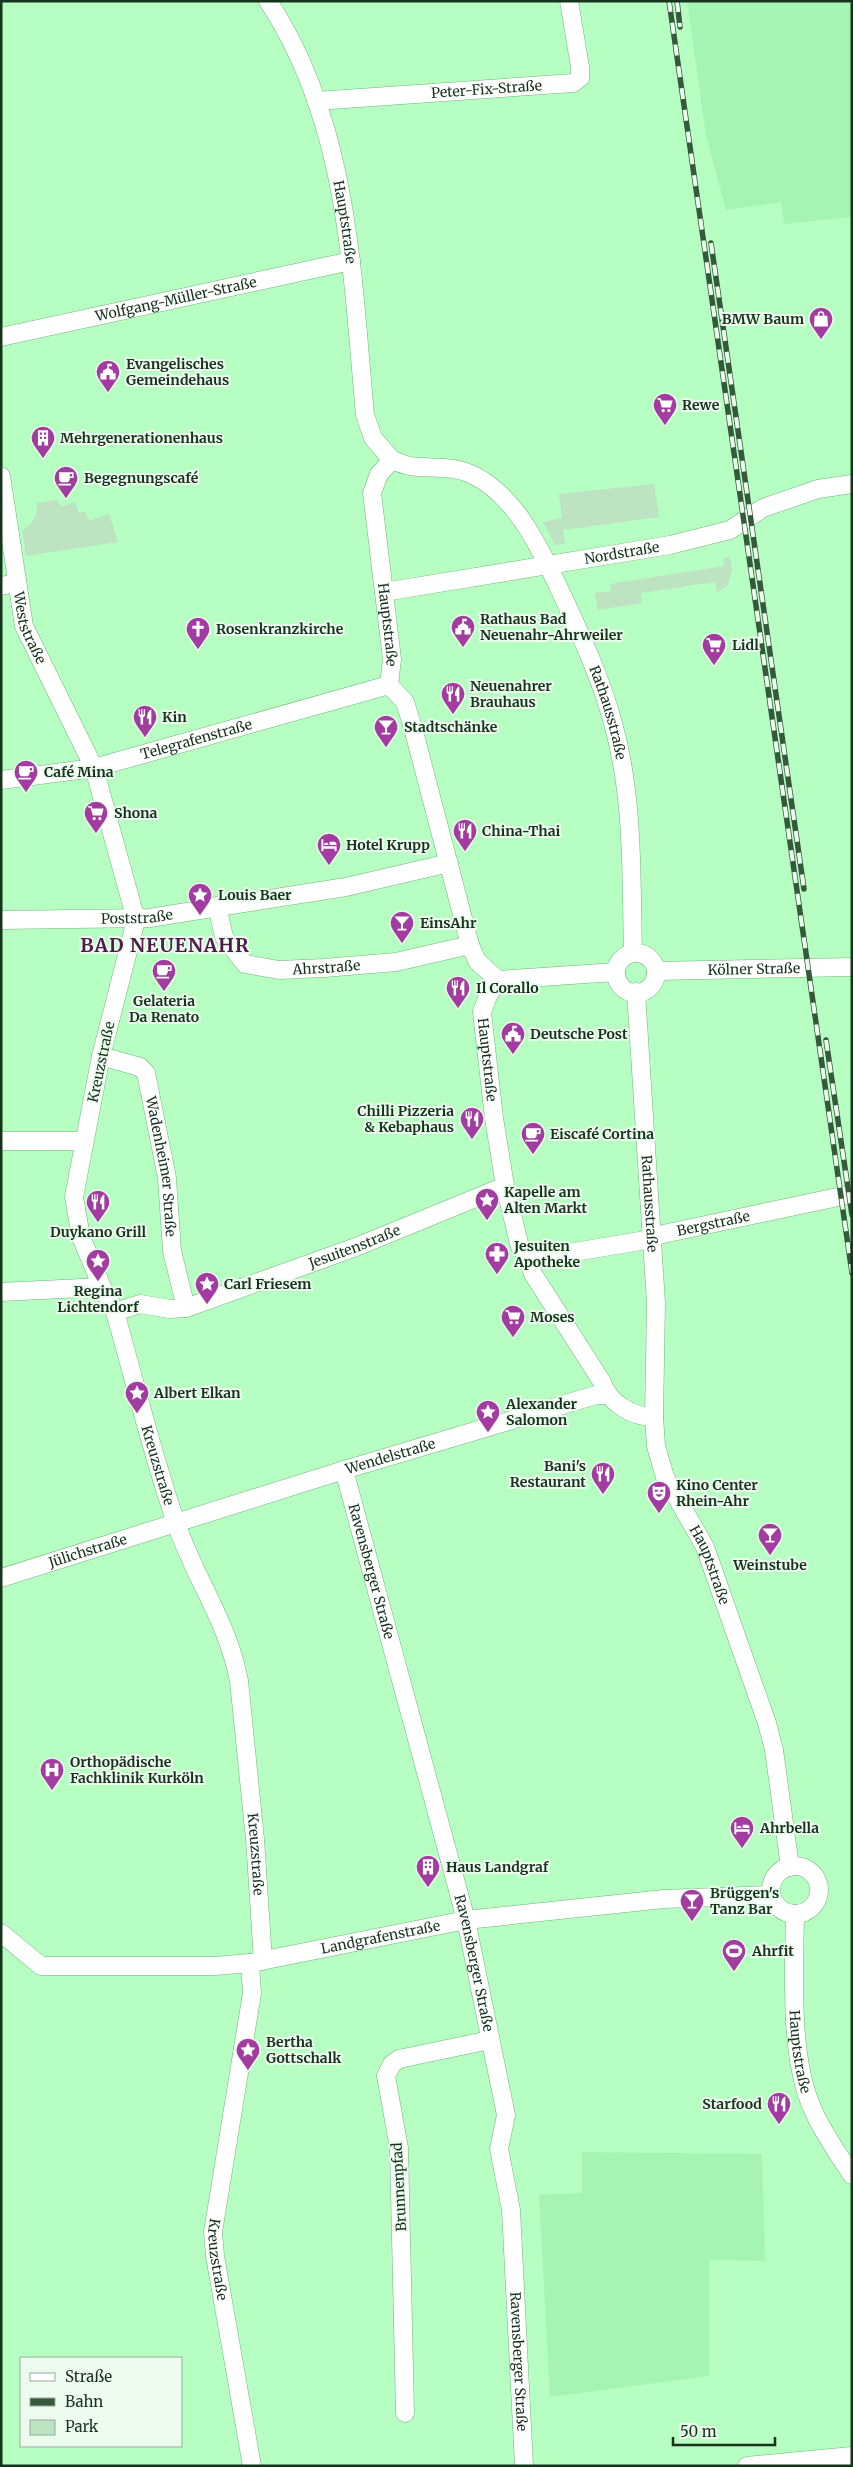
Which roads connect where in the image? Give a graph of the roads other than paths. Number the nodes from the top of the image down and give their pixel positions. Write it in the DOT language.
graph roads {
  1 [pos="268,1"];
  2 [pos="569,1"];
  3 [pos="316,101"];
  4 [pos="351,261"];
  5 [pos="1,336"];
  6 [pos="392,460"];
  7 [pos="1,476"];
  8 [pos="852,484"];
  9 [pos="548,564"];
  10 [pos="9,584"];
  11 [pos="384,592"];
  12 [pos="389,685"];
  13 [pos="94,768"];
  14 [pos="1,780"];
  15 [pos="449,863"];
  16 [pos="217,906"];
  17 [pos="1,920"];
  18 [pos="136,920"];
  19 [pos="470,945"];
  20 [pos="632,953"];
  21 [pos="852,967"];
  22 [pos="656,971"];
  23 [pos="616,972"];
  24 [pos="498,980"];
  25 [pos="636,992"];
  26 [pos="102,1056"];
  27 [pos="1,1140"];
  28 [pos="84,1141"];
  29 [pos="505,1186"];
  30 [pos="852,1194"];
  31 [pos="651,1238"];
  32 [pos="524,1252"];
  33 [pos="102,1287"];
  34 [pos="1,1292"];
  35 [pos="186,1308"];
  36 [pos="115,1312"];
  37 [pos="606,1395"];
  38 [pos="654,1417"];
  39 [pos="344,1470"];
  40 [pos="176,1522"];
  41 [pos="1,1578"];
  42 [pos="790,1867"];
  43 [pos="771,1895"];
  44 [pos="795,1914"];
  45 [pos="466,1920"];
  46 [pos="1,1933"];
  47 [pos="257,1962"];
  48 [pos="490,2040"];
  49 [pos="852,2175"];
  50 [pos="405,2413"];
  51 [pos="852,2456"];
  52 [pos="252,2466"];
  53 [pos="524,2466"];
  54 [pos="747,2466"];
  1 -- 3 [label="street, Hauptstraße"];
  2 -- 3 [label="street, Peter-Fix-Straße"];
  3 -- 4 [label="street, Hauptstraße"];
  4 -- 5 [label="street, Wolfgang-Müller-Straße"];
  4 -- 6 [label="street, Hauptstraße"];
  6 -- 9 [label="street, Rathausstraße"];
  6 -- 11 [label="street, Hauptstraße"];
  7 -- 10 [label="street, Weststraße"];
  8 -- 9 [label="street, Nordstraße"];
  9 -- 11 [label="street, Nordstraße"];
  9 -- 20 [label="street, Rathausstraße"];
  10 -- 13 [label="street, Weststraße"];
  11 -- 12 [label="street, Hauptstraße"];
  12 -- 13 [label="street, Telegrafenstraße"];
  12 -- 15 [label="street, Hauptstraße"];
  13 -- 14 [label="street, Telegrafenstraße"];
  13 -- 18 [label="street"];
  15 -- 16 [label="street, Poststraße"];
  15 -- 19 [label="street, Hauptstraße"];
  16 -- 18 [label="street, Poststraße"];
  16 -- 19 [label="street, Ahrstraße"];
  17 -- 18 [label="street, Poststraße"];
  18 -- 26 [label="street, Kreuzstraße"];
  19 -- 24 [label="street, Hauptstraße"];
  20 -- 22 [label="street"];
  20 -- 23 [label="street"];
  21 -- 22 [label="street, Kölner Straße"];
  22 -- 25 [label="street"];
  23 -- 24 [label="street"];
  23 -- 25 [label="street"];
  24 -- 29 [label="street, Hauptstraße"];
  25 -- 31 [label="street, Rathausstraße"];
  26 -- 28 [label="street, Kreuzstraße"];
  26 -- 35 [label="street, Wadenheimer Straße"];
  27 -- 28 [label="street"];
  28 -- 33 [label="street, Kreuzstraße"];
  29 -- 32 [label="street, Hauptstraße"];
  29 -- 35 [label="street, Jesuitenstraße"];
  30 -- 31 [label="street, Bergstraße"];
  31 -- 32 [label="street, Bergstraße"];
  31 -- 38 [label="street, Rathausstraße"];
  32 -- 37 [label="street, Hauptstraße"];
  33 -- 34 [label="street"];
  33 -- 36 [label="street, Kreuzstraße"];
  35 -- 36 [label="street, Jesuitenstraße"];
  36 -- 40 [label="street, Kreuzstraße"];
  37 -- 38 [label="street, Hauptstraße"];
  37 -- 39 [label="street, Wendelstraße"];
  38 -- 42 [label="street, Hauptstraße"];
  39 -- 40 [label="street, Wendelstraße"];
  39 -- 45 [label="street, Ravensberger Straße"];
  40 -- 41 [label="street, Jülichstraße"];
  40 -- 47 [label="street, Kreuzstraße"];
  42 -- 43 [label="street"];
  42 -- 44 [label="street"];
  43 -- 44 [label="street"];
  43 -- 45 [label="street, Landgrafenstraße"];
  44 -- 49 [label="street, Hauptstraße"];
  45 -- 47 [label="street, Landgrafenstraße"];
  45 -- 48 [label="street, Ravensberger Straße"];
  46 -- 47 [label="street, Landgrafenstraße"];
  47 -- 52 [label="street, Kreuzstraße"];
  48 -- 50 [label="street, Brunnenpfad"];
  48 -- 53 [label="street, Ravensberger Straße"];
  51 -- 54 [label="street"];
}
